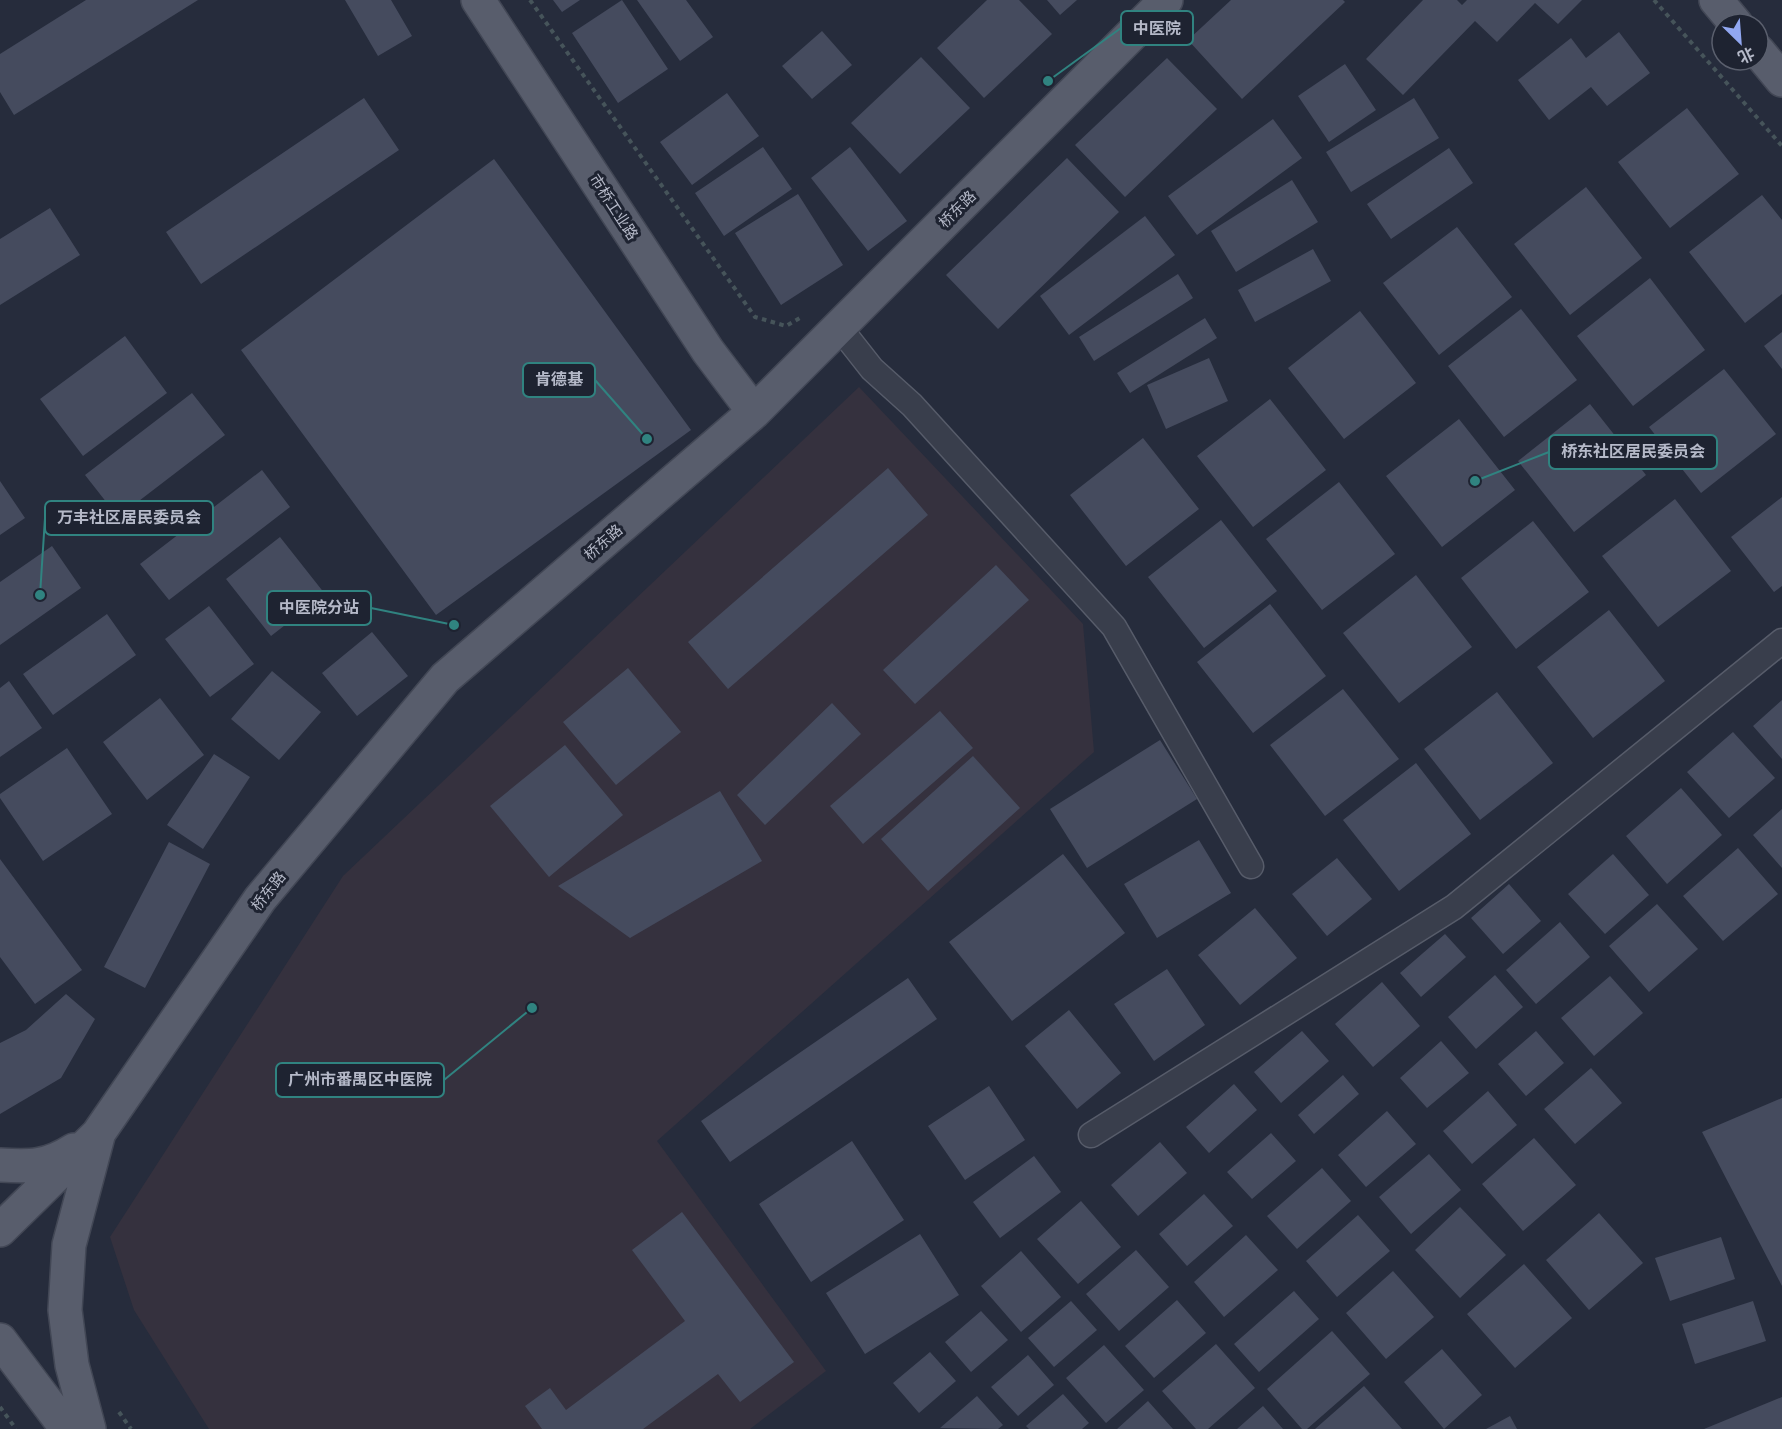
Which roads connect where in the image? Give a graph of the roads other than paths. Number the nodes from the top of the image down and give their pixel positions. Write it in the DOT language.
graph roads {
  1 [pos="478,0"];
  2 [pos="1166,0"];
  3 [pos="1716,0"];
  4 [pos="1726,12"];
  5 [pos="1770,66"];
  6 [pos="1782,80"];
  7 [pos="838,327"];
  8 [pos="754,412"];
  9 [pos="1782,641"];
  10 [pos="1251,866"];
  11 [pos="98,1134"];
  12 [pos="1091,1135"];
  13 [pos="0,1165"];
  14 [pos="0,1230"];
  15 [pos="0,1340"];
  16 [pos="67,1429"];
  17 [pos="89,1429"];
  1 -- 8 [label="main road, 市桥工业路"];
  2 -- 7 [label="main road, 桥东路"];
  3 -- 4 [label="main road"];
  5 -- 6 [label="main road"];
  7 -- 8 [label="main road, 桥东路"];
  7 -- 10 [label="street"];
  8 -- 11 [label="main road, 桥东路"];
  9 -- 12 [label="street"];
  11 -- 13 [label="main road"];
  11 -- 14 [label="main road"];
  11 -- 17 [label="main road"];
  15 -- 16 [label="main road"];
}
